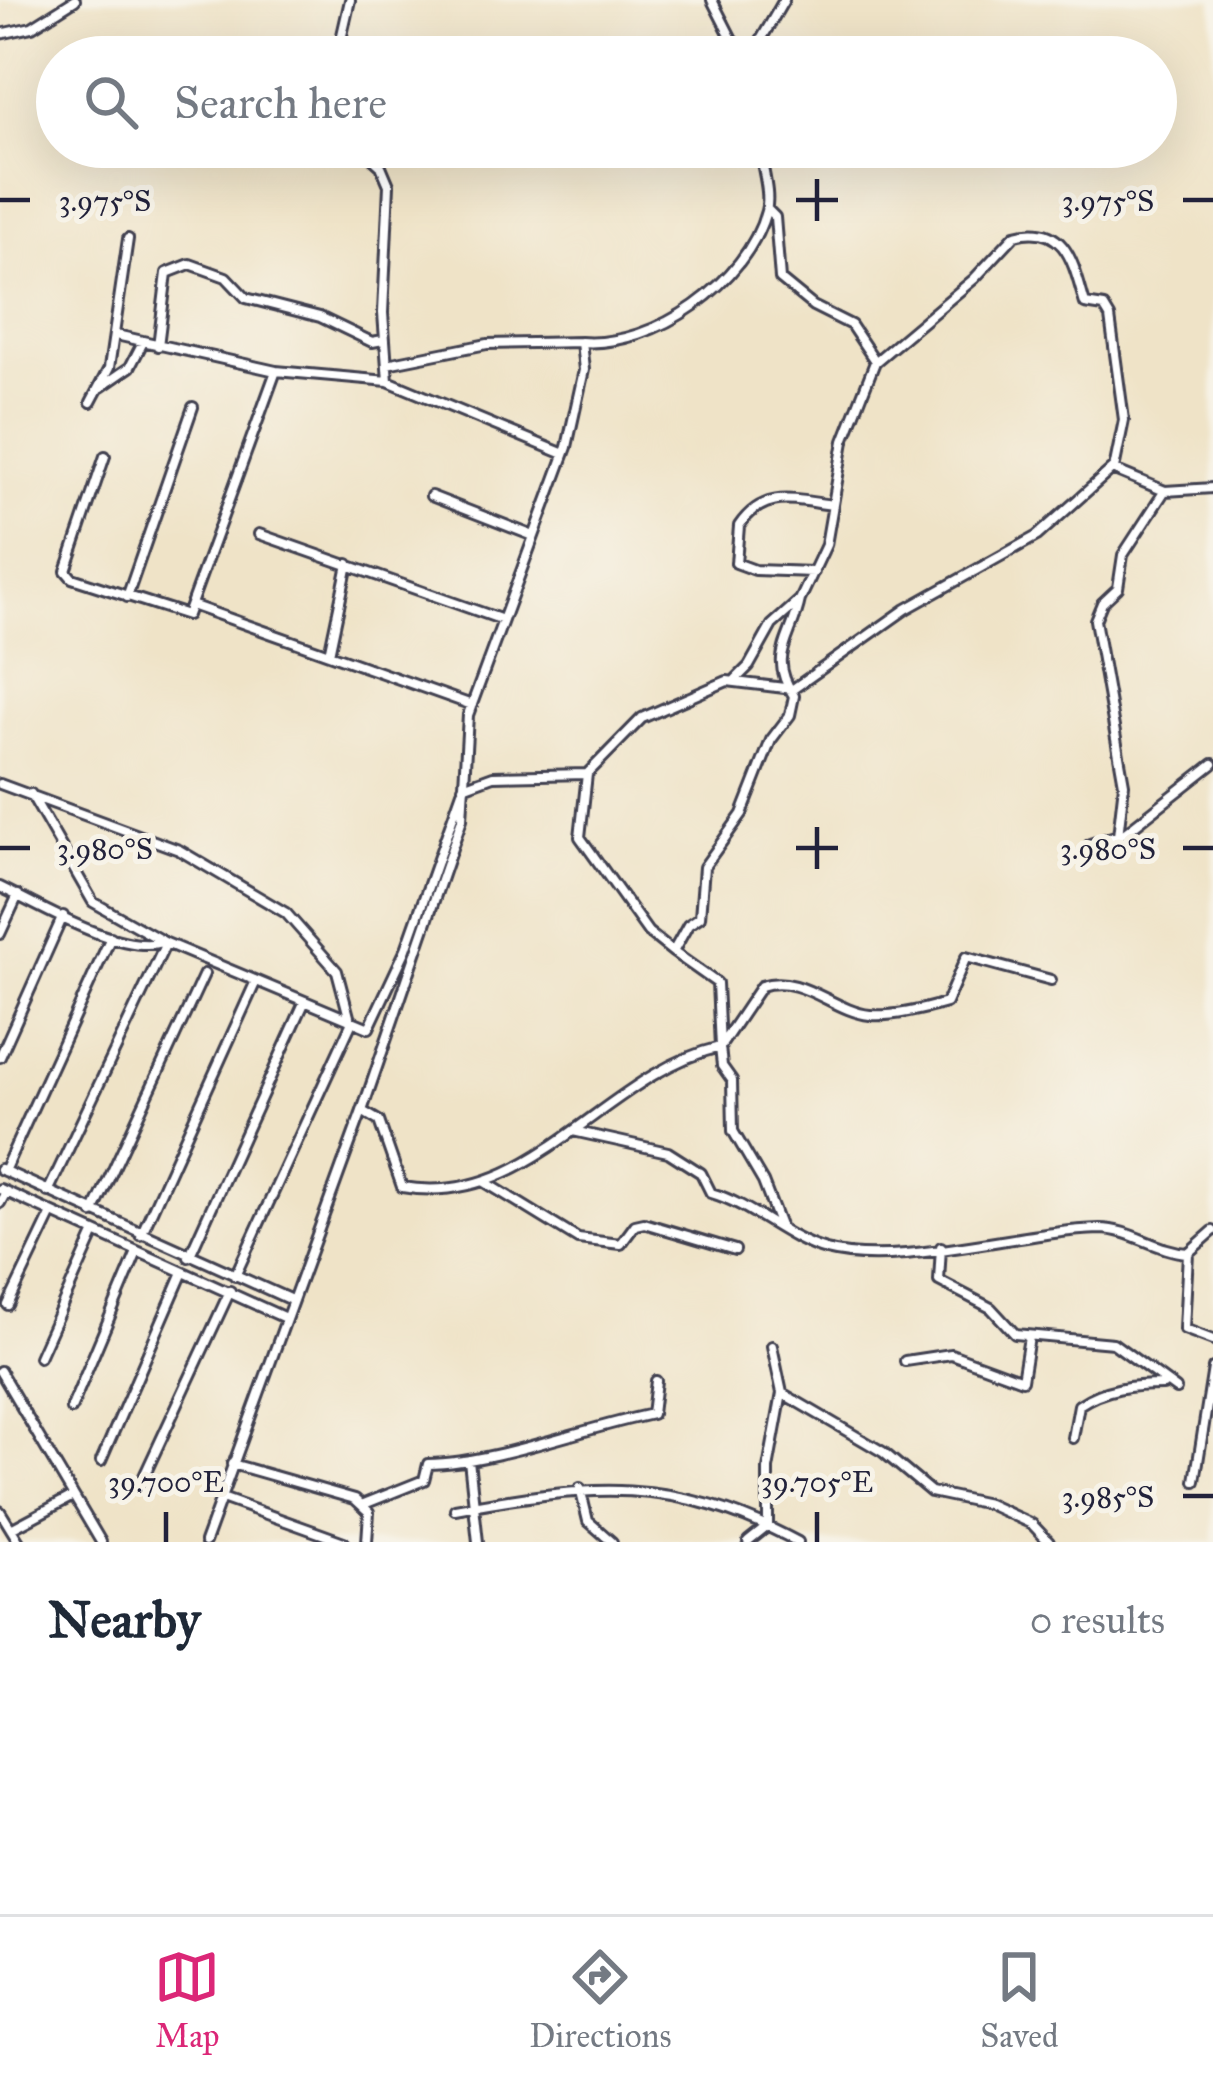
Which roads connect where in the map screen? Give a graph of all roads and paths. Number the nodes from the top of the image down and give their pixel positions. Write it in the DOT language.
graph roads {
  1 [pos="75,0"];
  2 [pos="350,0"];
  3 [pos="712,0"];
  4 [pos="784,0"];
  5 [pos="0,34"];
  6 [pos="342,36"];
  7 [pos="730,36"];
  8 [pos="766,36"];
  9 [pos="382,168"];
  10 [pos="762,168"];
  11 [pos="766,209"];
  12 [pos="128,239"];
  13 [pos="116,335"];
  14 [pos="383,340"];
  15 [pos="580,342"];
  16 [pos="143,343"];
  17 [pos="158,346"];
  18 [pos="875,362"];
  19 [pos="387,364"];
  20 [pos="276,371"];
  21 [pos="388,381"];
  22 [pos="100,387"];
  23 [pos="91,402"];
  24 [pos="193,407"];
  25 [pos="564,454"];
  26 [pos="105,456"];
  27 [pos="1114,469"];
  28 [pos="1213,488"];
  29 [pos="1165,491"];
  30 [pos="431,496"];
  31 [pos="832,505"];
  32 [pos="260,534"];
  33 [pos="531,535"];
  34 [pos="348,564"];
  35 [pos="814,572"];
  36 [pos="127,597"];
  37 [pos="800,600"];
  38 [pos="194,606"];
  39 [pos="503,620"];
  40 [pos="328,654"];
  41 [pos="734,680"];
  42 [pos="790,690"];
  43 [pos="472,705"];
  44 [pos="1213,764"];
  45 [pos="587,774"];
  46 [pos="0,784"];
  47 [pos="463,789"];
  48 [pos="31,794"];
  49 [pos="1118,836"];
  50 [pos="1090,844"];
  51 [pos="0,887"];
  52 [pos="18,895"];
  53 [pos="63,916"];
  54 [pos="0,934"];
  55 [pos="111,937"];
  56 [pos="164,942"];
  57 [pos="674,952"];
  58 [pos="204,974"];
  59 [pos="256,980"];
  60 [pos="1051,980"];
  61 [pos="304,1003"];
  62 [pos="351,1024"];
  63 [pos="721,1047"];
  64 [pos="0,1057"];
  65 [pos="362,1111"];
  66 [pos="571,1131"];
  67 [pos="2,1170"];
  68 [pos="483,1181"];
  69 [pos="3,1191"];
  70 [pos="48,1192"];
  71 [pos="0,1203"];
  72 [pos="52,1213"];
  73 [pos="93,1213"];
  74 [pos="781,1227"];
  75 [pos="1213,1231"];
  76 [pos="95,1232"];
  77 [pos="141,1235"];
  78 [pos="941,1247"];
  79 [pos="735,1250"];
  80 [pos="137,1252"];
  81 [pos="1188,1253"];
  82 [pos="189,1257"];
  83 [pos="183,1272"];
  84 [pos="235,1276"];
  85 [pos="230,1292"];
  86 [pos="290,1299"];
  87 [pos="8,1305"];
  88 [pos="283,1317"];
  89 [pos="1029,1337"];
  90 [pos="1213,1340"];
  91 [pos="772,1346"];
  92 [pos="39,1357"];
  93 [pos="905,1361"];
  94 [pos="1213,1368"];
  95 [pos="0,1371"];
  96 [pos="656,1381"];
  97 [pos="1164,1385"];
  98 [pos="1175,1389"];
  99 [pos="782,1393"];
  100 [pos="71,1408"];
  101 [pos="1073,1438"];
  102 [pos="469,1460"];
  103 [pos="100,1461"];
  104 [pos="232,1464"];
  105 [pos="1195,1481"];
  106 [pos="139,1487"];
  107 [pos="580,1489"];
  108 [pos="74,1496"];
  109 [pos="220,1497"];
  110 [pos="364,1504"];
  111 [pos="473,1505"];
  112 [pos="455,1509"];
  113 [pos="0,1511"];
  114 [pos="768,1526"];
  115 [pos="11,1529"];
  116 [pos="322,1538"];
  117 [pos="19,1542"];
  118 [pos="101,1542"];
  119 [pos="205,1542"];
  120 [pos="344,1542"];
  121 [pos="367,1542"];
  122 [pos="478,1542"];
  123 [pos="612,1542"];
  124 [pos="748,1542"];
  125 [pos="798,1542"];
  126 [pos="1049,1542"];
  1 -- 5 [label="street"];
  2 -- 6 [label="street"];
  3 -- 7 [label="street"];
  4 -- 8 [label="street"];
  9 -- 14 [label="street"];
  10 -- 11 [label="street"];
  11 -- 15 [label="street"];
  11 -- 18 [label="street"];
  12 -- 13 [label="street"];
  13 -- 16 [label="street"];
  13 -- 22 [label="street"];
  14 -- 17 [label="street"];
  14 -- 19 [label="street"];
  15 -- 19 [label="street"];
  15 -- 25 [label="street"];
  16 -- 17 [label="street"];
  16 -- 22 [label="street"];
  17 -- 20 [label="street"];
  18 -- 27 [label="street"];
  18 -- 31 [label="street"];
  19 -- 21 [label="street"];
  20 -- 21 [label="street"];
  20 -- 38 [label="street"];
  21 -- 25 [label="street"];
  22 -- 23 [label="street"];
  24 -- 36 [label="street"];
  25 -- 33 [label="street"];
  26 -- 36 [label="street"];
  27 -- 29 [label="street"];
  27 -- 42 [label="street"];
  28 -- 29 [label="street"];
  29 -- 49 [label="street"];
  30 -- 33 [label="street"];
  31 -- 35 [label="street"];
  31 -- 35 [label="street"];
  32 -- 34 [label="street"];
  33 -- 39 [label="street"];
  34 -- 39 [label="street"];
  34 -- 40 [label="street"];
  35 -- 37 [label="street"];
  36 -- 38 [label="street"];
  37 -- 41 [label="street"];
  37 -- 42 [label="street"];
  38 -- 40 [label="street"];
  39 -- 43 [label="street"];
  40 -- 43 [label="street"];
  41 -- 42 [label="street"];
  41 -- 45 [label="street"];
  42 -- 57 [label="street"];
  43 -- 47 [label="street"];
  44 -- 49 [label="street"];
  45 -- 47 [label="street"];
  45 -- 57 [label="street"];
  46 -- 48 [label="street"];
  47 -- 62 [label="street"];
  47 -- 65 [label="street"];
  48 -- 56 [label="street"];
  48 -- 62 [label="street"];
  49 -- 50 [label="street"];
  51 -- 52 [label="street"];
  52 -- 53 [label="street"];
  52 -- 54 [label="street"];
  53 -- 55 [label="street"];
  53 -- 64 [label="street"];
  55 -- 56 [label="street"];
  55 -- 67 [label="street"];
  56 -- 59 [label="street"];
  56 -- 70 [label="street"];
  57 -- 63 [label="street"];
  58 -- 73 [label="street"];
  59 -- 61 [label="street"];
  59 -- 77 [label="street"];
  60 -- 63 [label="street"];
  61 -- 62 [label="street"];
  61 -- 82 [label="street"];
  62 -- 84 [label="street"];
  63 -- 66 [label="street"];
  63 -- 74 [label="street"];
  65 -- 68 [label="street"];
  65 -- 86 [label="street"];
  66 -- 68 [label="street"];
  66 -- 74 [label="street"];
  67 -- 70 [label="street"];
  68 -- 79 [label="street"];
  69 -- 71 [label="street"];
  69 -- 72 [label="street"];
  70 -- 73 [label="street"];
  72 -- 76 [label="street"];
  72 -- 87 [label="street"];
  73 -- 77 [label="street"];
  74 -- 78 [label="street"];
  75 -- 81 [label="street"];
  76 -- 80 [label="street"];
  76 -- 92 [label="street"];
  77 -- 82 [label="street"];
  78 -- 81 [label="street"];
  78 -- 89 [label="street"];
  80 -- 83 [label="street"];
  80 -- 100 [label="street"];
  81 -- 90 [label="street"];
  82 -- 84 [label="street"];
  83 -- 85 [label="street"];
  83 -- 103 [label="street"];
  84 -- 86 [label="street"];
  85 -- 88 [label="street"];
  85 -- 106 [label="street"];
  86 -- 88 [label="street"];
  88 -- 104 [label="street"];
  89 -- 93 [label="street"];
  89 -- 97 [label="street"];
  91 -- 99 [label="street"];
  94 -- 105 [label="street"];
  95 -- 108 [label="street"];
  96 -- 102 [label="street"];
  97 -- 98 [label="street"];
  97 -- 101 [label="street"];
  99 -- 114 [label="street"];
  99 -- 126 [label="street"];
  102 -- 110 [label="street"];
  102 -- 111 [label="street"];
  104 -- 109 [label="street"];
  104 -- 110 [label="street"];
  107 -- 111 [label="street"];
  107 -- 114 [label="street"];
  107 -- 123 [label="street"];
  108 -- 115 [label="street"];
  108 -- 118 [label="street"];
  109 -- 116 [label="street"];
  109 -- 119 [label="street"];
  110 -- 121 [label="street"];
  111 -- 112 [label="street"];
  111 -- 122 [label="street"];
  113 -- 115 [label="street"];
  114 -- 124 [label="street"];
  114 -- 125 [label="street"];
  115 -- 117 [label="street"];
  116 -- 120 [label="street"];
}
